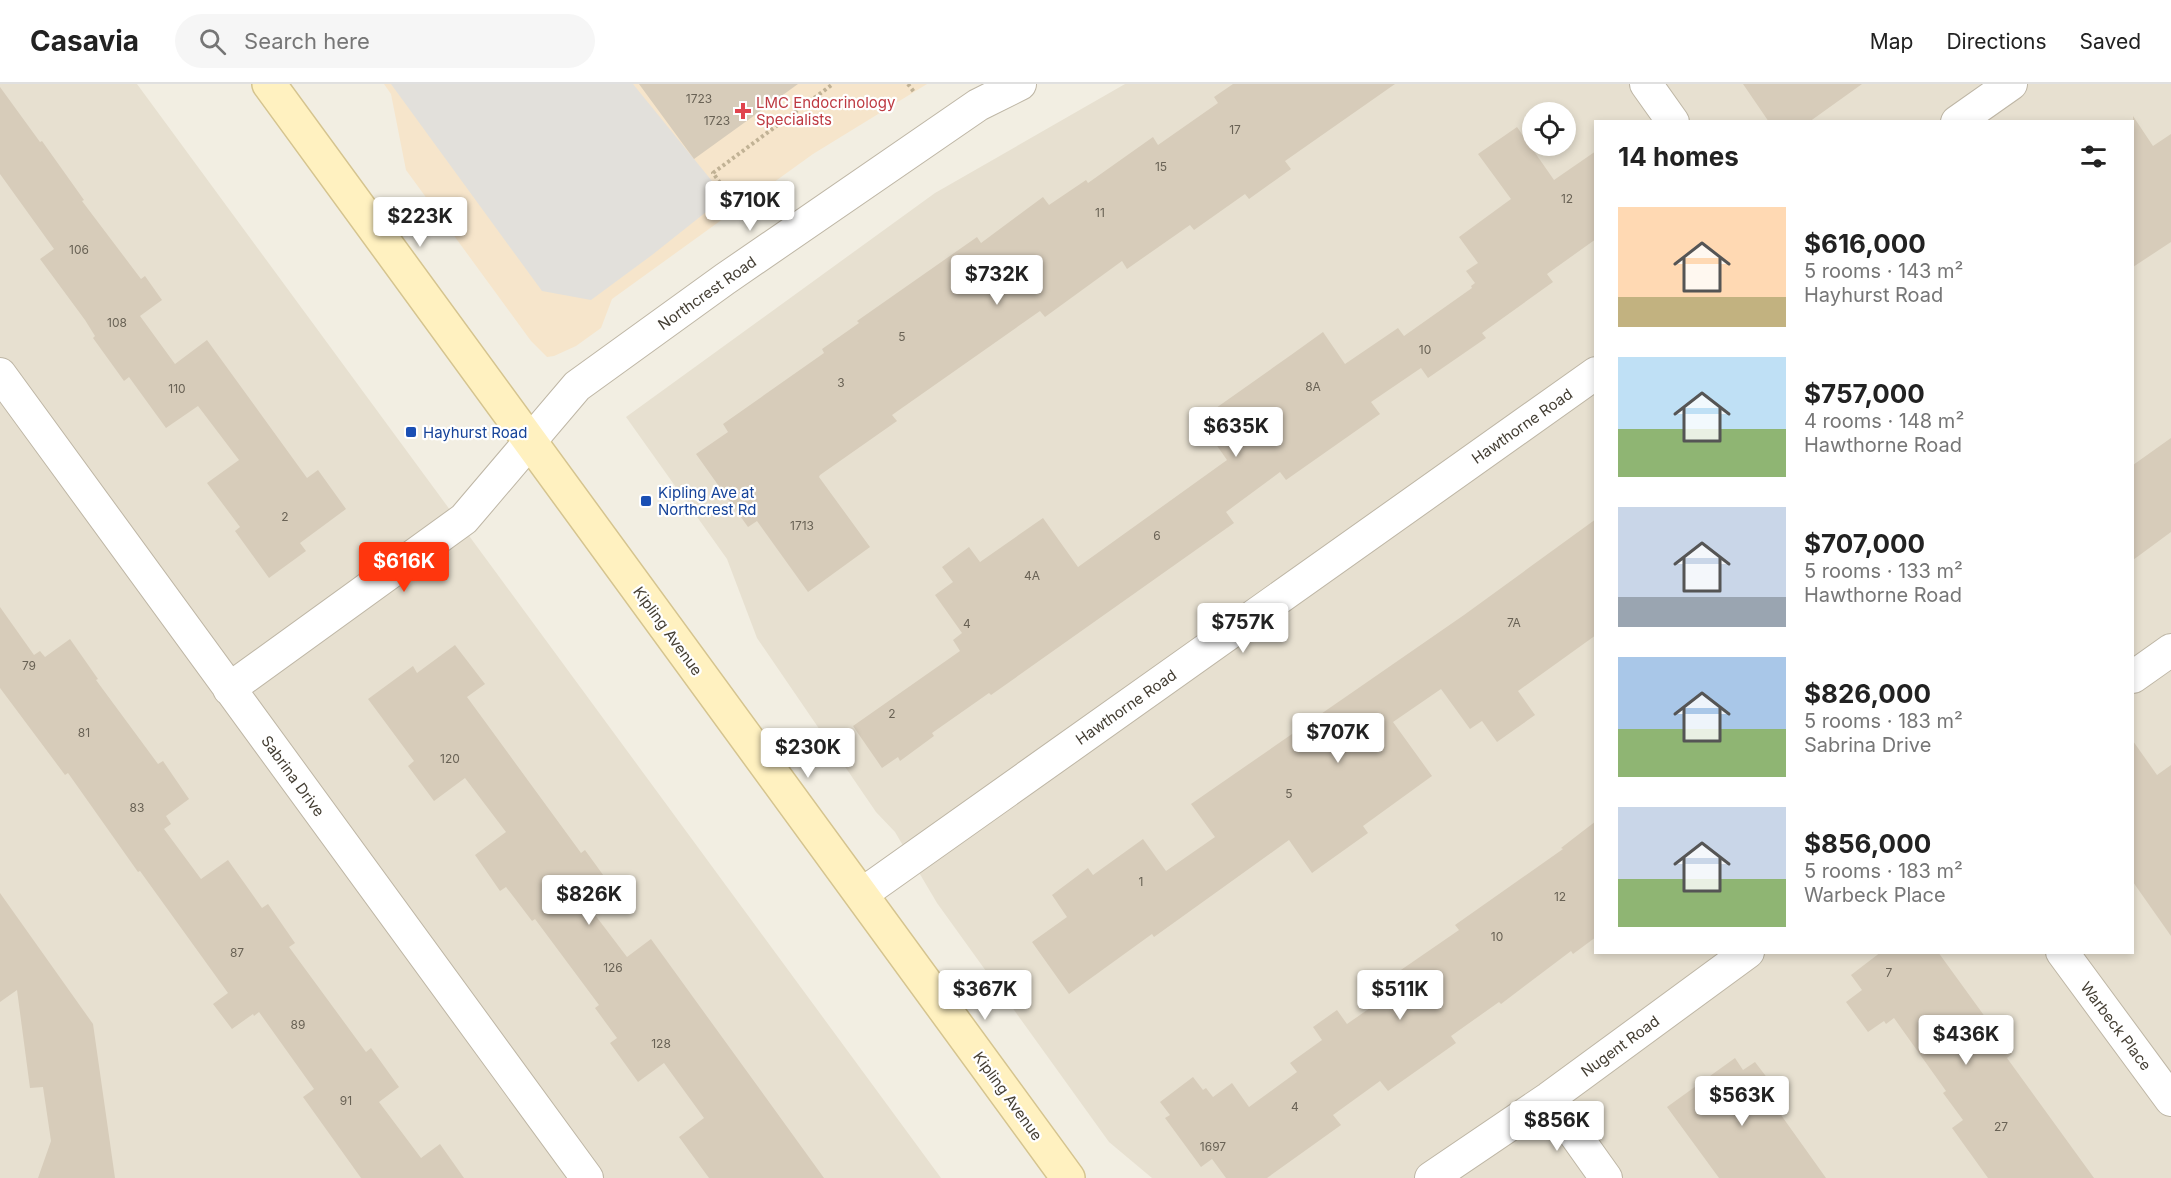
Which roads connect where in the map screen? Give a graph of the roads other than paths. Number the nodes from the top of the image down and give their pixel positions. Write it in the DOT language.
graph roads {
  1 [pos="269,84"];
  2 [pos="1020,84"];
  3 [pos="1646,84"];
  4 [pos="2011,84"];
  5 [pos="1672,120"];
  6 [pos="1960,120"];
  7 [pos="0,374"];
  8 [pos="1594,374"];
  9 [pos="530,441"];
  10 [pos="2171,650"];
  11 [pos="2134,675"];
  12 [pos="229,689"];
  13 [pos="862,894"];
  14 [pos="1745,954"];
  15 [pos="2063,954"];
  16 [pos="1549,1098"];
  17 [pos="2171,1100"];
  18 [pos="587,1178"];
  19 [pos="1068,1178"];
  20 [pos="1431,1178"];
  21 [pos="1606,1178"];
  1 -- 9 [label="main road, Kipling Avenue"];
  2 -- 9 [label="street, Northcrest Road"];
  3 -- 5 [label="street"];
  4 -- 6 [label="street"];
  7 -- 12 [label="street, Sabrina Drive"];
  8 -- 13 [label="street, Hawthorne Road"];
  9 -- 12 [label="street"];
  9 -- 13 [label="main road, Kipling Avenue"];
  10 -- 11 [label="street"];
  12 -- 18 [label="street, Sabrina Drive"];
  13 -- 19 [label="main road, Kipling Avenue"];
  14 -- 16 [label="street, Nugent Road"];
  15 -- 17 [label="street, Warbeck Place"];
  16 -- 20 [label="street, Nugent Road"];
  16 -- 21 [label="street"];
}
